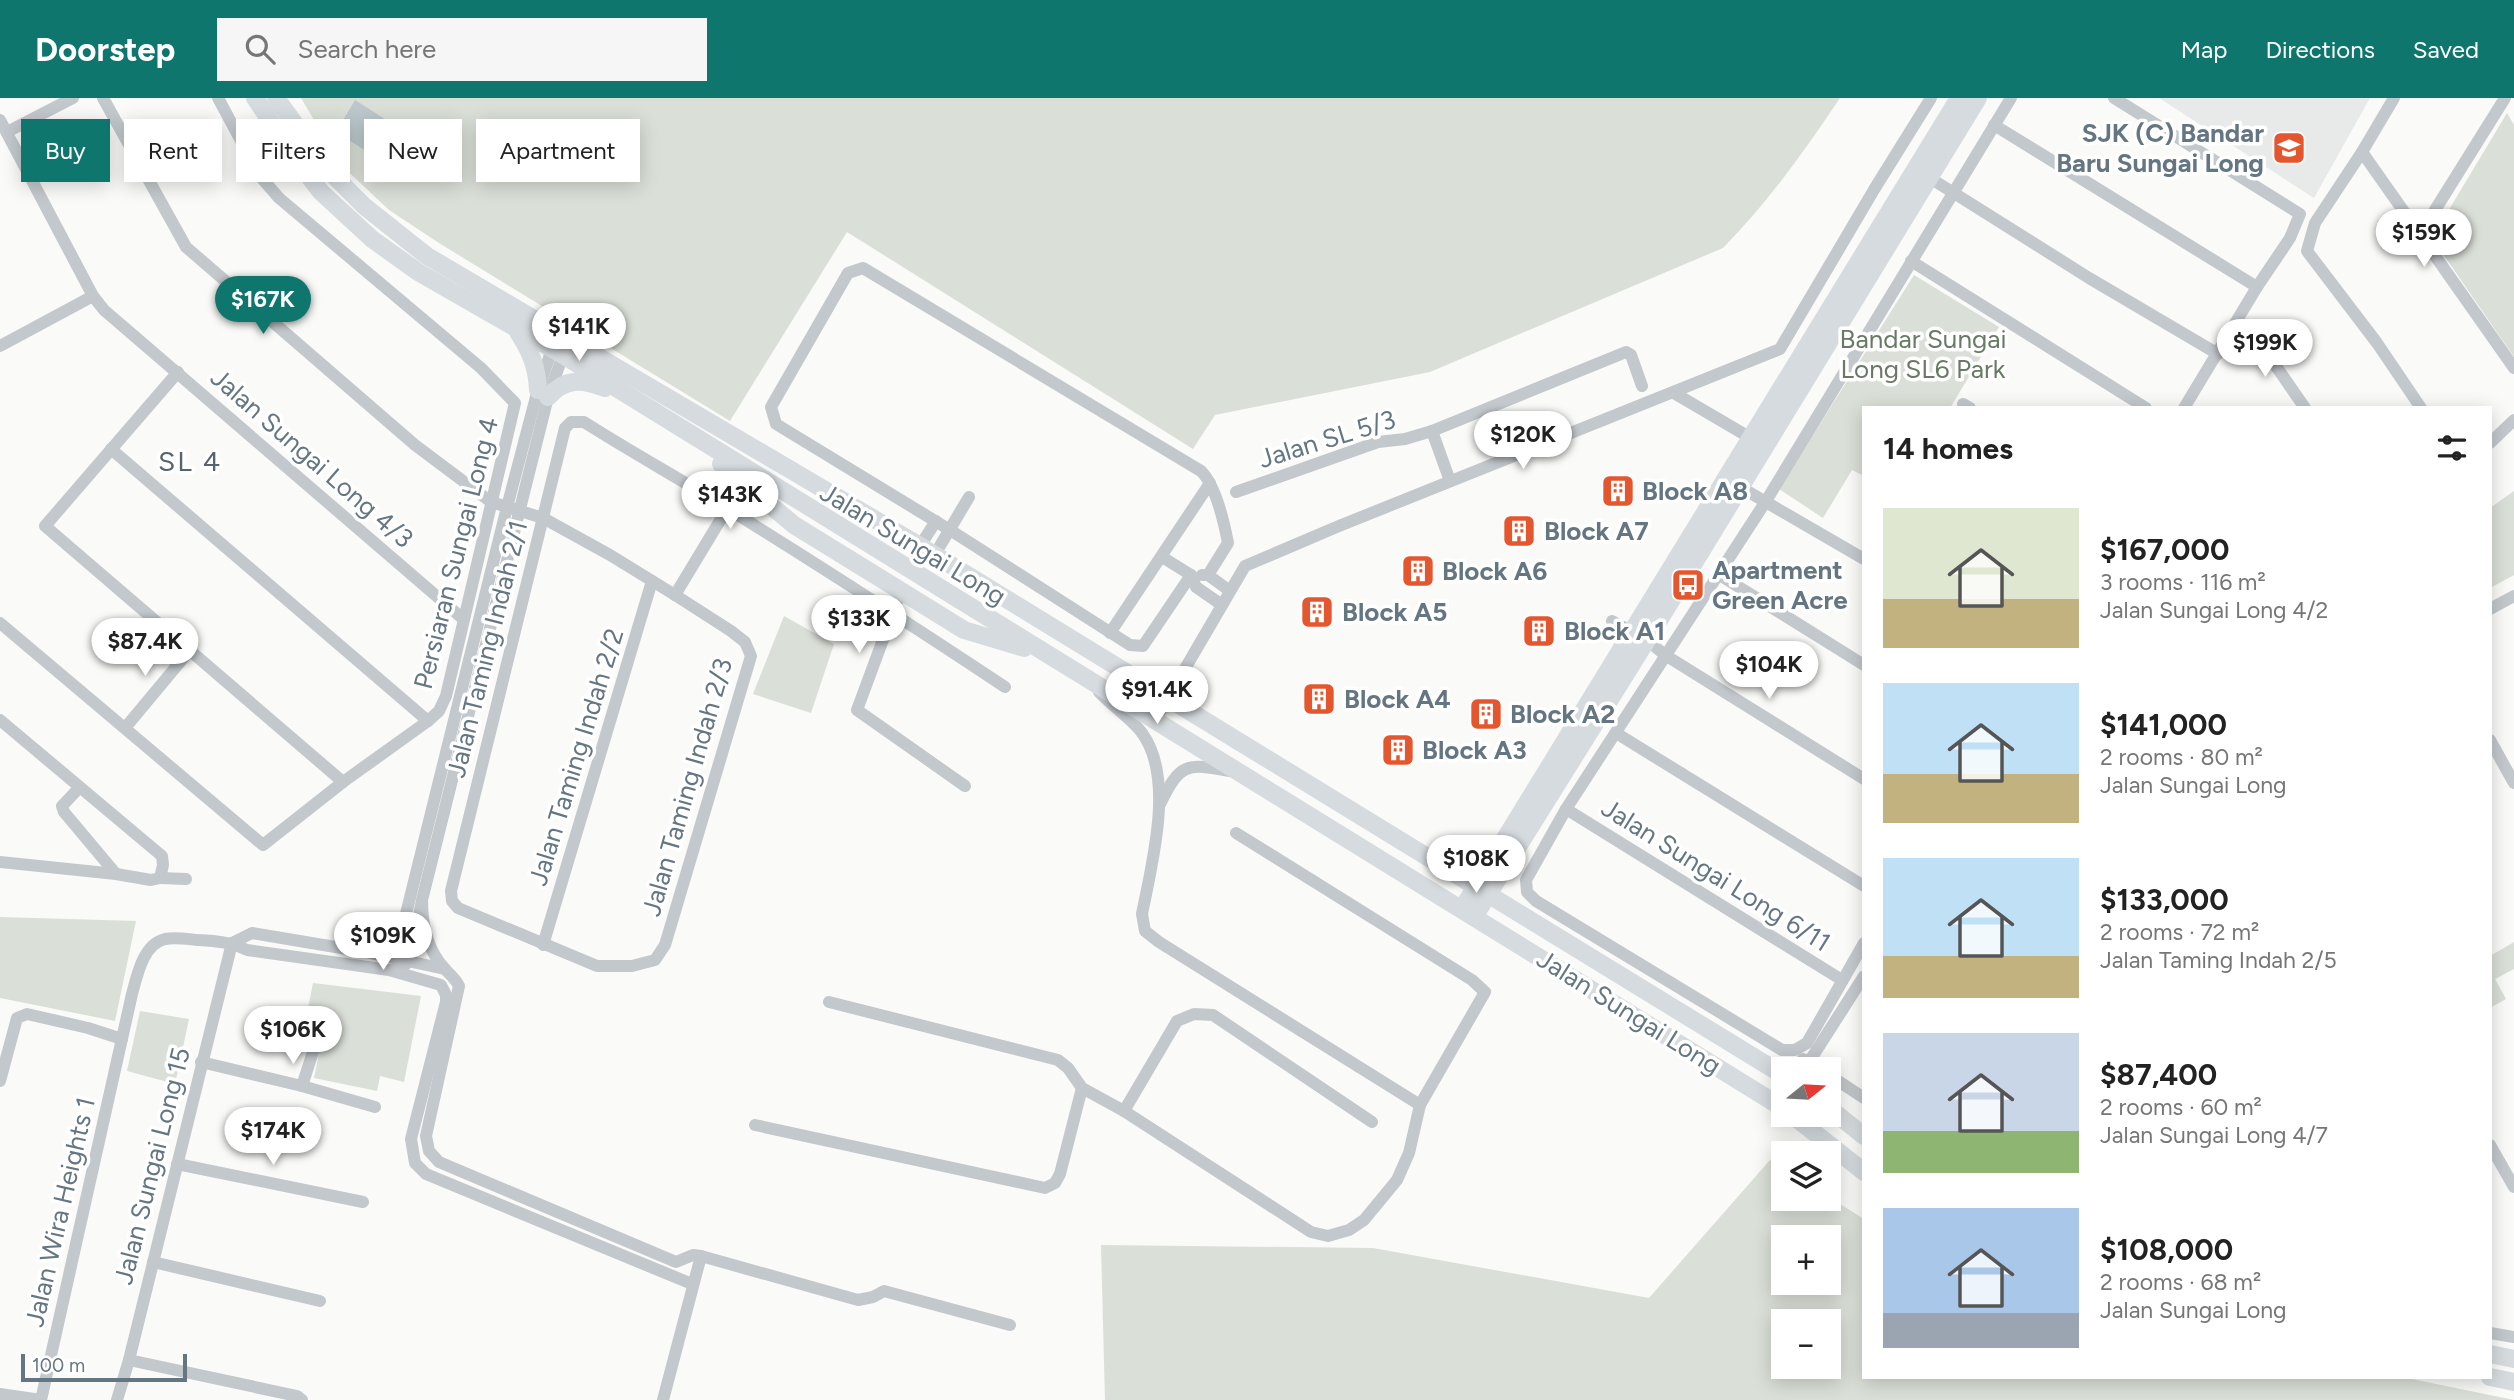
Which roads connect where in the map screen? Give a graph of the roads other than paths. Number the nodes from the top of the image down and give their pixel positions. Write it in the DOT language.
graph roads {
  1 [pos="73,98"];
  2 [pos="103,98"];
  3 [pos="218,98"];
  4 [pos="255,98"];
  5 [pos="276,98"];
  6 [pos="1931,98"];
  7 [pos="1959,98"];
  8 [pos="1978,98"];
  9 [pos="2011,98"];
  10 [pos="2114,98"];
  11 [pos="2394,98"];
  12 [pos="2505,98"];
  13 [pos="2511,98"];
  14 [pos="2514,103"];
  15 [pos="0,120"];
  16 [pos="1994,125"];
  17 [pos="7,132"];
  18 [pos="2362,152"];
  19 [pos="1930,178"];
  20 [pos="1952,192"];
  21 [pos="2420,234"];
  22 [pos="1911,261"];
  23 [pos="2257,287"];
  24 [pos="484,294"];
  25 [pos="93,296"];
  26 [pos="461,297"];
  27 [pos="491,314"];
  28 [pos="517,329"];
  29 [pos="2253,333"];
  30 [pos="2,341"];
  31 [pos="558,345"];
  32 [pos="2218,354"];
  33 [pos="2514,368"];
  34 [pos="178,372"];
  35 [pos="1642,386"];
  36 [pos="1674,393"];
  37 [pos="543,394"];
  38 [pos="624,395"];
  39 [pos="2143,406"];
  40 [pos="2185,406"];
  41 [pos="2304,406"];
  42 [pos="2420,406"];
  43 [pos="2514,420"];
  44 [pos="673,424"];
  45 [pos="1432,431"];
  46 [pos="1749,437"];
  47 [pos="2492,441"];
  48 [pos="111,449"];
  49 [pos="1450,481"];
  50 [pos="1210,483"];
  51 [pos="1740,487"];
  52 [pos="1236,492"];
  53 [pos="969,497"];
  54 [pos="1766,501"];
  55 [pos="491,502"];
  56 [pos="513,509"];
  57 [pos="727,509"];
  58 [pos="543,518"];
  59 [pos="936,521"];
  60 [pos="950,530"];
  61 [pos="927,551"];
  62 [pos="1162,556"];
  63 [pos="1862,557"];
  64 [pos="1718,574"];
  65 [pos="1191,575"];
  66 [pos="1208,575"];
  67 [pos="652,581"];
  68 [pos="901,591"];
  69 [pos="1230,591"];
  70 [pos="675,595"];
  71 [pos="2514,596"];
  72 [pos="1222,605"];
  73 [pos="2492,608"];
  74 [pos="892,612"];
  75 [pos="463,618"];
  76 [pos="1612,621"];
  77 [pos="0,623"];
  78 [pos="1631,631"];
  79 [pos="1110,633"];
  80 [pos="1647,640"];
  81 [pos="190,650"];
  82 [pos="1665,655"];
  83 [pos="1049,656"];
  84 [pos="1862,664"];
  85 [pos="1087,679"];
  86 [pos="1005,687"];
  87 [pos="1167,699"];
  88 [pos="0,720"];
  89 [pos="1155,720"];
  90 [pos="428,721"];
  91 [pos="125,728"];
  92 [pos="1616,733"];
  93 [pos="2492,744"];
  94 [pos="1241,773"];
  95 [pos="1862,778"];
  96 [pos="343,782"];
  97 [pos="2514,783"];
  98 [pos="965,786"];
  99 [pos="79,788"];
  100 [pos="1159,806"];
  101 [pos="1566,809"];
  102 [pos="1236,833"];
  103 [pos="0,862"];
  104 [pos="116,874"];
  105 [pos="160,878"];
  106 [pos="186,879"];
  107 [pos="1862,885"];
  108 [pos="1483,890"];
  109 [pos="422,900"];
  110 [pos="1468,913"];
  111 [pos="401,934"];
  112 [pos="1559,939"];
  113 [pos="232,943"];
  114 [pos="543,945"];
  115 [pos="1862,946"];
  116 [pos="365,952"];
  117 [pos="1547,961"];
  118 [pos="406,965"];
  119 [pos="445,969"];
  120 [pos="1842,980"];
  121 [pos="1860,991"];
  122 [pos="829,1002"];
  123 [pos="322,1024"];
  124 [pos="122,1039"];
  125 [pos="1820,1057"];
  126 [pos="201,1062"];
  127 [pos="1771,1067"];
  128 [pos="0,1081"];
  129 [pos="1841,1083"];
  130 [pos="302,1086"];
  131 [pos="1082,1088"];
  132 [pos="1771,1095"];
  133 [pos="1862,1097"];
  134 [pos="1420,1105"];
  135 [pos="375,1107"];
  136 [pos="1124,1111"];
  137 [pos="1841,1118"];
  138 [pos="1372,1122"];
  139 [pos="755,1125"];
  140 [pos="1807,1127"];
  141 [pos="1862,1134"];
  142 [pos="2492,1148"];
  143 [pos="177,1164"];
  144 [pos="1862,1170"];
  145 [pos="2514,1187"];
  146 [pos="363,1202"];
  147 [pos="701,1256"];
  148 [pos="153,1262"];
  149 [pos="692,1284"];
  150 [pos="320,1301"];
  151 [pos="1010,1325"];
  152 [pos="2492,1333"];
  153 [pos="2514,1337"];
  154 [pos="2492,1354"];
  155 [pos="2514,1359"];
  156 [pos="129,1360"];
  157 [pos="2492,1377"];
  158 [pos="2514,1382"];
  159 [pos="0,1394"];
  160 [pos="41,1400"];
  161 [pos="117,1400"];
  162 [pos="302,1400"];
  163 [pos="663,1400"];
  1 -- 17 [label="street"];
  2 -- 55 [label="street"];
  3 -- 55 [label="street, Persiaran Sungai Long 4"];
  4 -- 26 [label="street, Jalan Sungai Long"];
  5 -- 24 [label="street, Jalan Sungai Long"];
  6 -- 36 [label="street"];
  7 -- 46 [label="street"];
  8 -- 19 [label="street"];
  9 -- 16 [label="street"];
  10 -- 23 [label="street"];
  11 -- 18 [label="street"];
  12 -- 21 [label="street"];
  13 -- 14 [label="street"];
  15 -- 17 [label="street, Jalan Sungai Long 4/3"];
  16 -- 20 [label="street"];
  16 -- 23 [label="street"];
  17 -- 25 [label="street, Jalan Sungai Long 4/3"];
  18 -- 21 [label="street"];
  18 -- 42 [label="street"];
  19 -- 20 [label="street"];
  19 -- 51 [label="street"];
  20 -- 22 [label="street"];
  20 -- 32 [label="street"];
  21 -- 33 [label="street"];
  22 -- 39 [label="street"];
  22 -- 54 [label="street"];
  23 -- 32 [label="street"];
  24 -- 26 [label="street"];
  24 -- 27 [label="street"];
  24 -- 31 [label="street, Jalan Sungai Long"];
  25 -- 30 [label="street"];
  25 -- 34 [label="street, Jalan Sungai Long 4/3"];
  26 -- 27 [label="street, Jalan Sungai Long"];
  27 -- 28 [label="street, Jalan Sungai Long"];
  28 -- 31 [label="street, Jalan Sungai Long"];
  28 -- 37 [label="street"];
  29 -- 41 [label="street"];
  31 -- 37 [label="street"];
  31 -- 38 [label="street, Jalan Sungai Long"];
  31 -- 61 [label="street, Jalan Sungai Long"];
  32 -- 40 [label="street"];
  34 -- 48 [label="street"];
  34 -- 75 [label="street, Jalan Sungai Long 4/3"];
  35 -- 45 [label="street, Jalan SL 5/3"];
  36 -- 46 [label="street"];
  36 -- 49 [label="street"];
  37 -- 38 [label="street"];
  37 -- 56 [label="street"];
  38 -- 44 [label="street, Jalan Sungai Long"];
  43 -- 47 [label="street"];
  44 -- 68 [label="street"];
  44 -- 83 [label="street, Jalan Sungai Long"];
  45 -- 49 [label="street"];
  45 -- 52 [label="street, Jalan SL 5/3"];
  46 -- 78 [label="street"];
  48 -- 81 [label="street"];
  48 -- 90 [label="street"];
  49 -- 69 [label="street"];
  50 -- 59 [label="street"];
  50 -- 62 [label="street"];
  50 -- 66 [label="street"];
  51 -- 54 [label="street"];
  51 -- 80 [label="street"];
  53 -- 60 [label="street"];
  54 -- 63 [label="street"];
  54 -- 64 [label="street"];
  55 -- 56 [label="street"];
  55 -- 75 [label="street, Persiaran Sungai Long 4"];
  56 -- 58 [label="street"];
  56 -- 109 [label="street"];
  56 -- 111 [label="street"];
  57 -- 58 [label="street, Jalan Taming Indah 2/1"];
  57 -- 70 [label="street"];
  57 -- 74 [label="street"];
  58 -- 67 [label="street"];
  58 -- 114 [label="street, Jalan Taming Indah 2/1"];
  59 -- 60 [label="street"];
  59 -- 61 [label="street"];
  60 -- 61 [label="street"];
  60 -- 79 [label="street"];
  61 -- 87 [label="street, Jalan Sungai Long"];
  62 -- 65 [label="street"];
  62 -- 79 [label="street"];
  64 -- 82 [label="street"];
  64 -- 84 [label="street"];
  65 -- 66 [label="street"];
  65 -- 72 [label="street"];
  65 -- 79 [label="street"];
  66 -- 69 [label="street"];
  67 -- 70 [label="street"];
  67 -- 114 [label="street, Jalan Taming Indah 2/2"];
  68 -- 74 [label="street"];
  68 -- 83 [label="street"];
  69 -- 72 [label="street"];
  70 -- 114 [label="street, Jalan Taming Indah 2/3"];
  71 -- 73 [label="street"];
  72 -- 87 [label="street"];
  74 -- 86 [label="street"];
  74 -- 98 [label="street"];
  75 -- 90 [label="street, Persiaran Sungai Long 4"];
  76 -- 78 [label="street"];
  77 -- 91 [label="street"];
  78 -- 80 [label="street"];
  78 -- 108 [label="street"];
  80 -- 82 [label="street"];
  80 -- 108 [label="street"];
  81 -- 91 [label="street"];
  81 -- 96 [label="street"];
  82 -- 92 [label="street"];
  82 -- 95 [label="street"];
  83 -- 85 [label="street, Jalan Sungai Long"];
  85 -- 89 [label="street, Jalan Sungai Long"];
  85 -- 100 [label="street"];
  87 -- 89 [label="street"];
  87 -- 108 [label="street, Jalan Sungai Long"];
  88 -- 99 [label="street"];
  89 -- 94 [label="street, Jalan Sungai Long"];
  90 -- 96 [label="street, Persiaran Sungai Long 4"];
  91 -- 96 [label="street, Persiaran Sungai Long 4"];
  92 -- 101 [label="street"];
  92 -- 107 [label="street"];
  93 -- 97 [label="street"];
  94 -- 100 [label="street"];
  94 -- 110 [label="street, Jalan Sungai Long"];
  99 -- 104 [label="street"];
  99 -- 105 [label="street"];
  100 -- 134 [label="street"];
  101 -- 120 [label="street, Jalan Sungai Long 6/11"];
  101 -- 120 [label="street"];
  102 -- 134 [label="street"];
  103 -- 104 [label="street"];
  104 -- 105 [label="street"];
  105 -- 106 [label="street"];
  108 -- 110 [label="street"];
  108 -- 112 [label="street, Jalan Sungai Long"];
  109 -- 118 [label="street"];
  109 -- 119 [label="street"];
  110 -- 117 [label="street, Jalan Sungai Long"];
  111 -- 116 [label="street"];
  111 -- 118 [label="street"];
  112 -- 117 [label="street"];
  112 -- 127 [label="street, Jalan Sungai Long"];
  113 -- 116 [label="street"];
  113 -- 118 [label="street"];
  113 -- 124 [label="street, Jalan Wira Heights 1"];
  113 -- 126 [label="street, Jalan Sungai Long 15"];
  115 -- 120 [label="street"];
  116 -- 118 [label="street"];
  117 -- 132 [label="street, Jalan Sungai Long"];
  118 -- 119 [label="street"];
  118 -- 149 [label="street"];
  119 -- 147 [label="street"];
  121 -- 125 [label="street"];
  122 -- 131 [label="street"];
  123 -- 130 [label="street"];
  124 -- 128 [label="street"];
  124 -- 160 [label="street, Jalan Wira Heights 1"];
  126 -- 130 [label="street"];
  126 -- 143 [label="street, Jalan Sungai Long 15"];
  129 -- 133 [label="street"];
  130 -- 135 [label="street"];
  131 -- 136 [label="street"];
  131 -- 139 [label="street"];
  134 -- 136 [label="street"];
  136 -- 138 [label="street"];
  137 -- 141 [label="street"];
  140 -- 144 [label="street"];
  142 -- 145 [label="street"];
  143 -- 146 [label="street"];
  143 -- 148 [label="street, Jalan Sungai Long 15"];
  147 -- 149 [label="street"];
  147 -- 151 [label="street"];
  148 -- 150 [label="street"];
  148 -- 156 [label="street, Jalan Sungai Long 15"];
  149 -- 163 [label="street"];
  152 -- 153 [label="street"];
  154 -- 155 [label="street"];
  156 -- 161 [label="street, Jalan Sungai Long 15"];
  156 -- 162 [label="street"];
  157 -- 158 [label="street"];
  159 -- 160 [label="street, Jalan Wira Heights 1"];
}
